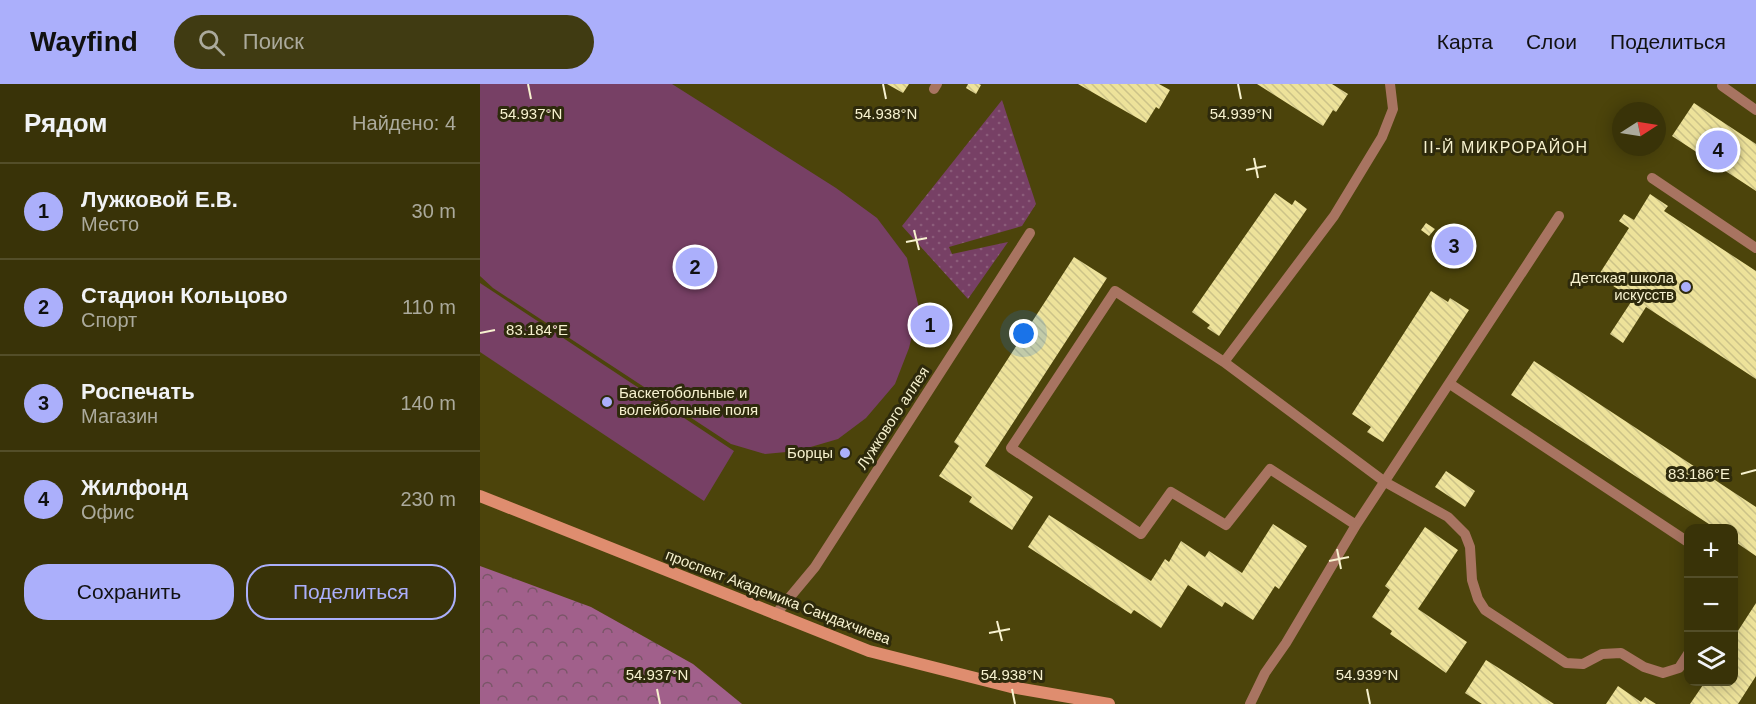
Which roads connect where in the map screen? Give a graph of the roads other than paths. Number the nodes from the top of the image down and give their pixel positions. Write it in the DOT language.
graph roads {
  1 [pos="1390,84"];
  2 [pos="1722,87"];
  3 [pos="1756,110"];
  4 [pos="1652,178"];
  5 [pos="1559,216"];
  6 [pos="1030,232"];
  7 [pos="1756,248"];
  8 [pos="1224,362"];
  9 [pos="1450,384"];
  10 [pos="1384,482"];
  11 [pos="480,496"];
  12 [pos="1356,525"];
  13 [pos="1684,539"];
  14 [pos="775,615"];
  15 [pos="1684,661"];
  16 [pos="1109,704"];
  17 [pos="1250,704"];
  1 -- 8 [label="lane"];
  2 -- 3 [label="lane"];
  4 -- 7 [label="lane"];
  5 -- 9 [label="lane"];
  6 -- 14 [label="lane, Лужкового аллея"];
  8 -- 10 [label="lane"];
  8 -- 12 [label="lane"];
  9 -- 10 [label="lane"];
  9 -- 13 [label="lane"];
  10 -- 12 [label="lane"];
  10 -- 15 [label="lane"];
  11 -- 14 [label="main road, проспект Академика Сандахчиева"];
  12 -- 17 [label="lane"];
  14 -- 16 [label="main road, проспект Академика Сандахчиева"];
}
